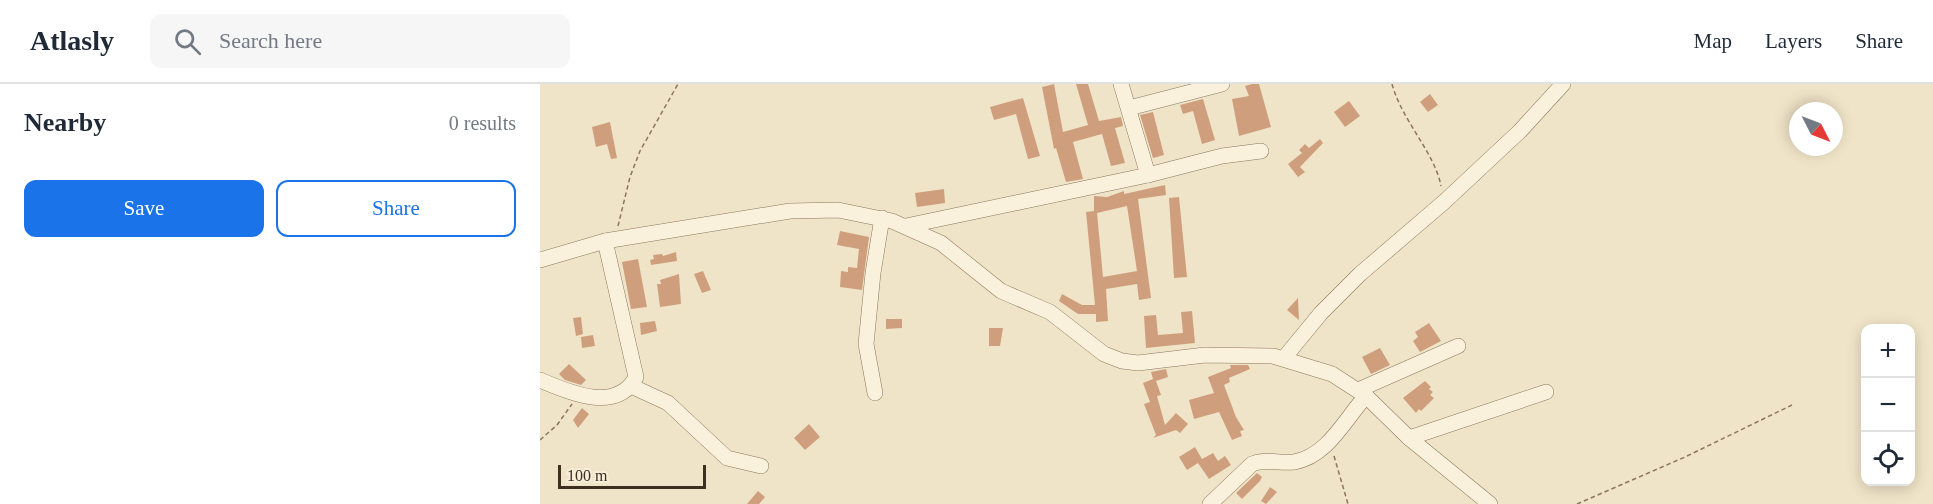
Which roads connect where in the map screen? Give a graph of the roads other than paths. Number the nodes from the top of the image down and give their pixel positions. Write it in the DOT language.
graph roads {
  1 [pos="1121,84"];
  2 [pos="1222,84"];
  3 [pos="1563,84"];
  4 [pos="1199,87"];
  5 [pos="1129,108"];
  6 [pos="1261,151"];
  7 [pos="1148,175"];
  8 [pos="882,219"];
  9 [pos="906,226"];
  10 [pos="610,240"];
  11 [pos="540,260"];
  12 [pos="1458,346"];
  13 [pos="1284,358"];
  14 [pos="540,380"];
  15 [pos="631,386"];
  16 [pos="1546,392"];
  17 [pos="875,393"];
  18 [pos="1362,393"];
  19 [pos="1409,438"];
  20 [pos="761,466"];
  21 [pos="1210,504"];
  22 [pos="1490,504"];
  1 -- 5 [label="street"];
  2 -- 4 [label="street"];
  3 -- 13 [label="street"];
  4 -- 5 [label="street"];
  5 -- 7 [label="street"];
  6 -- 7 [label="street"];
  7 -- 9 [label="street"];
  8 -- 9 [label="street"];
  8 -- 10 [label="street"];
  8 -- 17 [label="street"];
  9 -- 13 [label="street"];
  10 -- 11 [label="street"];
  10 -- 15 [label="street"];
  12 -- 18 [label="street"];
  13 -- 18 [label="street"];
  14 -- 15 [label="street"];
  15 -- 20 [label="street"];
  16 -- 19 [label="street"];
  18 -- 19 [label="street"];
  18 -- 21 [label="street"];
  19 -- 22 [label="street"];
}
